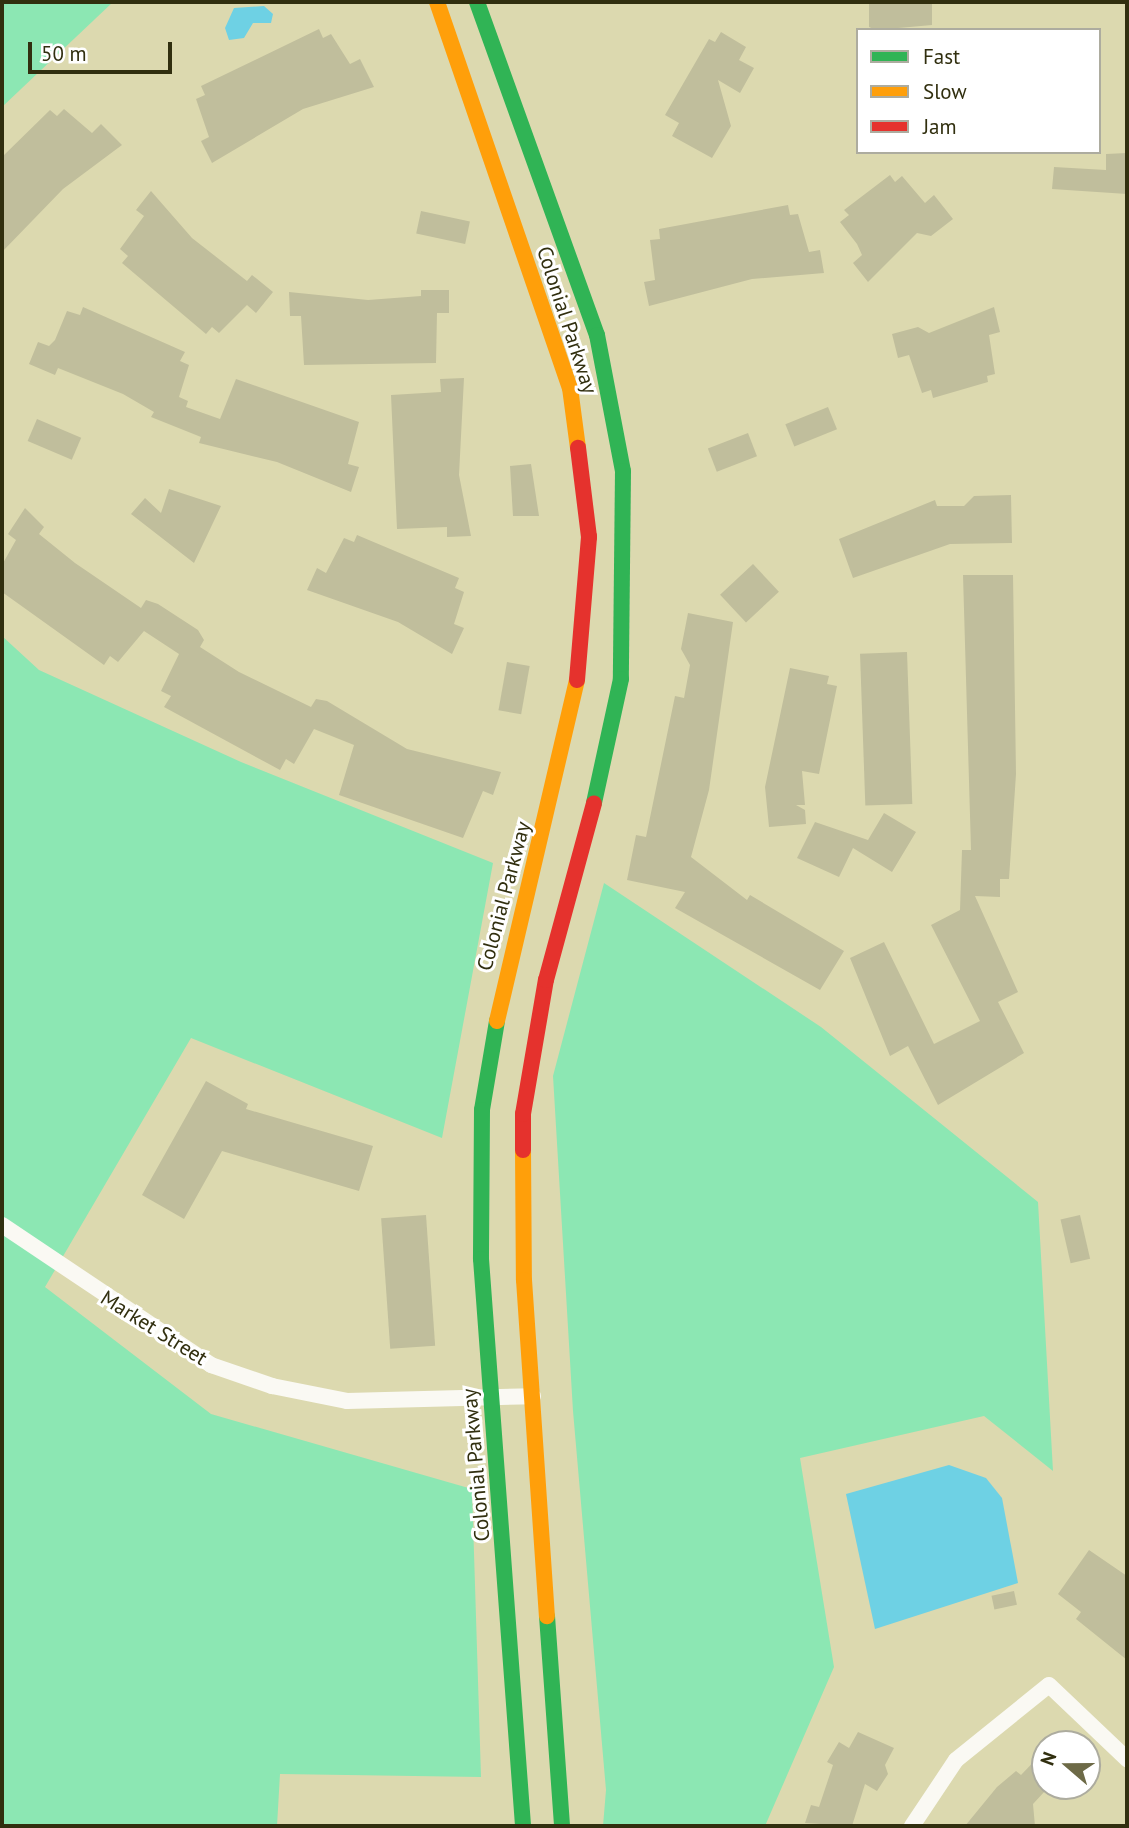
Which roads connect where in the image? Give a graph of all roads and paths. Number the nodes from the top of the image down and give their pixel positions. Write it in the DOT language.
graph roads {
  1 [pos="437,2"];
  2 [pos="477,2"];
  3 [pos="627,532"];
  4 [pos="589,537"];
  5 [pos="2,1224"];
  6 [pos="533,1396"];
  7 [pos="492,1399"];
  8 [pos="1127,1759"];
  9 [pos="523,1826"];
  10 [pos="562,1826"];
  11 [pos="912,1826"];
  1 -- 4 [label="street, Colonial Parkway"];
  2 -- 3 [label="street, Colonial Parkway"];
  3 -- 4 [label="street"];
  3 -- 6 [label="street, Colonial Parkway"];
  4 -- 7 [label="street, Colonial Parkway"];
  5 -- 7 [label="street, Market Street"];
  6 -- 7 [label="street, Market Street"];
  6 -- 10 [label="street, Colonial Parkway"];
  7 -- 9 [label="street, Colonial Parkway"];
  8 -- 11 [label="street"];
}
